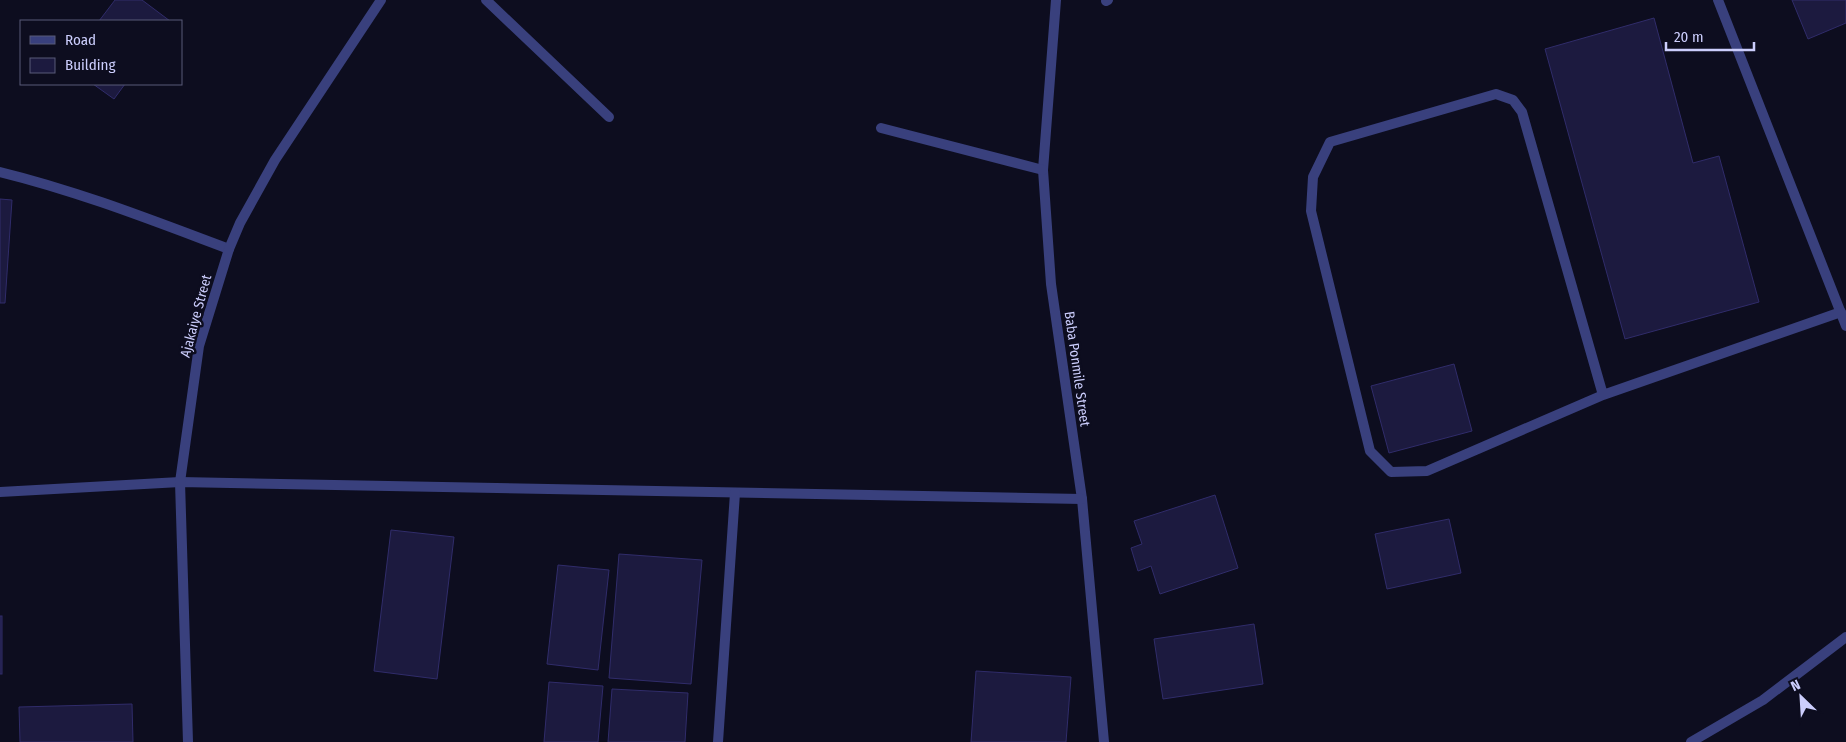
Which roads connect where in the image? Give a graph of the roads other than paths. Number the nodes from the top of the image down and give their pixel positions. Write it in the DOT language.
graph roads {
  1 [pos="381,0"];
  2 [pos="486,0"];
  3 [pos="1056,0"];
  4 [pos="1718,0"];
  5 [pos="609,117"];
  6 [pos="881,128"];
  7 [pos="1043,170"];
  8 [pos="0,172"];
  9 [pos="229,249"];
  10 [pos="1841,312"];
  11 [pos="1846,326"];
  12 [pos="1603,395"];
  13 [pos="180,482"];
  14 [pos="0,492"];
  15 [pos="735,493"];
  16 [pos="1082,499"];
  17 [pos="1846,637"];
  18 [pos="188,742"];
  19 [pos="718,742"];
  20 [pos="1104,742"];
  21 [pos="1691,742"];
  1 -- 9 [label="street, Ajakaiye Street"];
  2 -- 5 [label="street"];
  3 -- 7 [label="street, Baba Ponmile Street"];
  4 -- 10 [label="street"];
  6 -- 7 [label="street"];
  7 -- 16 [label="street, Baba Ponmile Street"];
  8 -- 9 [label="street"];
  9 -- 13 [label="street, Ajakaiye Street"];
  10 -- 11 [label="street"];
  10 -- 12 [label="street"];
  12 -- 12 [label="street"];
  13 -- 14 [label="street"];
  13 -- 15 [label="street"];
  13 -- 18 [label="street, Ajakaiye Street"];
  15 -- 16 [label="street"];
  15 -- 19 [label="street"];
  16 -- 20 [label="street, Baba Ponmile Street"];
  17 -- 21 [label="street"];
}
